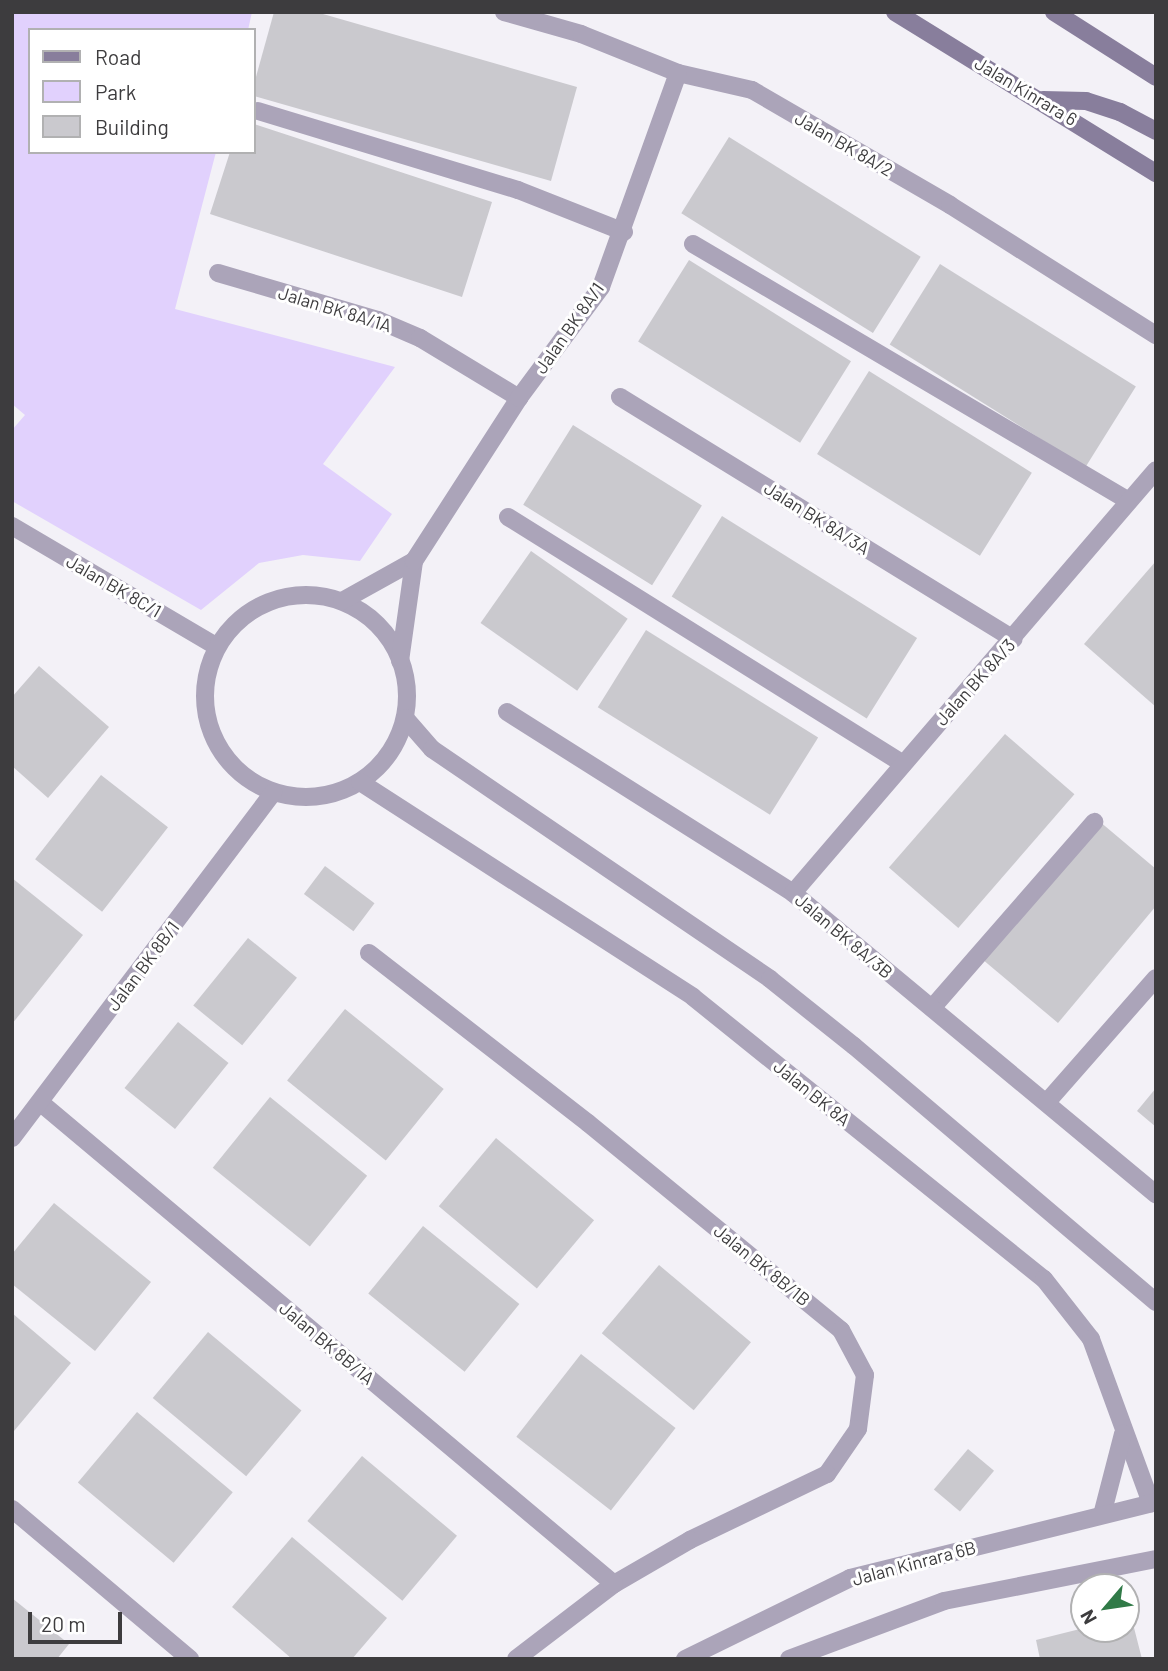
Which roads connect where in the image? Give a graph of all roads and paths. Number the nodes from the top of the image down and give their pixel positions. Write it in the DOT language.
graph roads {
  1 [pos="504,12"];
  2 [pos="895,12"];
  3 [pos="1054,12"];
  4 [pos="678,73"];
  5 [pos="1156,77"];
  6 [pos="1040,100"];
  7 [pos="258,111"];
  8 [pos="1156,131"];
  9 [pos="1156,173"];
  10 [pos="624,232"];
  11 [pos="693,244"];
  12 [pos="218,273"];
  13 [pos="1156,335"];
  14 [pos="620,397"];
  15 [pos="519,398"];
  16 [pos="1156,470"];
  17 [pos="1129,502"];
  18 [pos="508,517"];
  19 [pos="12,526"];
  20 [pos="414,561"];
  21 [pos="342,601"];
  22 [pos="1014,639"];
  23 [pos="216,646"];
  24 [pos="400,661"];
  25 [pos="507,712"];
  26 [pos="405,719"];
  27 [pos="903,764"];
  28 [pos="360,782"];
  29 [pos="273,793"];
  30 [pos="1094,822"];
  31 [pos="793,893"];
  32 [pos="369,953"];
  33 [pos="1156,978"];
  34 [pos="932,1009"];
  35 [pos="1047,1102"];
  36 [pos="41,1103"];
  37 [pos="12,1138"];
  38 [pos="1156,1194"];
  39 [pos="1156,1302"];
  40 [pos="1124,1434"];
  41 [pos="1154,1506"];
  42 [pos="12,1509"];
  43 [pos="1102,1515"];
  44 [pos="1156,1559"];
  45 [pos="614,1584"];
  46 [pos="190,1659"];
  47 [pos="516,1659"];
  48 [pos="685,1659"];
  49 [pos="789,1659"];
  1 -- 4 [label="street, Jalan BK 8A/2"];
  2 -- 6 [label="main road, Jalan Kinrara 6"];
  3 -- 5 [label="main road"];
  4 -- 10 [label="street, Jalan BK 8A/1"];
  4 -- 13 [label="street, Jalan BK 8A/2"];
  6 -- 8 [label="main road"];
  6 -- 9 [label="main road, Jalan Kinrara 6"];
  7 -- 10 [label="street"];
  10 -- 15 [label="street, Jalan BK 8A/1"];
  11 -- 17 [label="street"];
  12 -- 15 [label="street, Jalan BK 8A/1A"];
  14 -- 22 [label="street, Jalan BK 8A/3A"];
  15 -- 20 [label="street, Jalan BK 8A/1"];
  16 -- 17 [label="street, Jalan BK 8A/3"];
  17 -- 22 [label="street, Jalan BK 8A/3"];
  18 -- 27 [label="street"];
  19 -- 23 [label="street, Jalan BK 8C/1"];
  20 -- 21 [label="street, Jalan BK 8A/1"];
  20 -- 24 [label="street, Jalan BK 8A/1"];
  21 -- 23 [label="street"];
  21 -- 24 [label="street"];
  22 -- 27 [label="street, Jalan BK 8A/3"];
  23 -- 29 [label="street"];
  24 -- 26 [label="street"];
  25 -- 31 [label="street, Jalan BK 8A/3B"];
  26 -- 28 [label="street"];
  26 -- 39 [label="street"];
  27 -- 31 [label="street, Jalan BK 8A/3"];
  28 -- 29 [label="street"];
  28 -- 40 [label="street, Jalan BK 8A"];
  29 -- 36 [label="street, Jalan BK 8B/1"];
  30 -- 34 [label="street"];
  31 -- 34 [label="street, Jalan BK 8A/3B"];
  32 -- 45 [label="street, Jalan BK 8B/1B"];
  33 -- 35 [label="street"];
  34 -- 35 [label="street, Jalan BK 8A/3B"];
  35 -- 38 [label="street, Jalan BK 8A/3B"];
  36 -- 37 [label="street, Jalan BK 8B/1"];
  36 -- 45 [label="street, Jalan BK 8B/1A"];
  40 -- 41 [label="street, Jalan BK 8A"];
  40 -- 43 [label="street"];
  41 -- 43 [label="street, Jalan Kinrara 6B"];
  42 -- 46 [label="street"];
  43 -- 48 [label="street, Jalan Kinrara 6B"];
  44 -- 49 [label="street"];
  45 -- 47 [label="street"];
}
